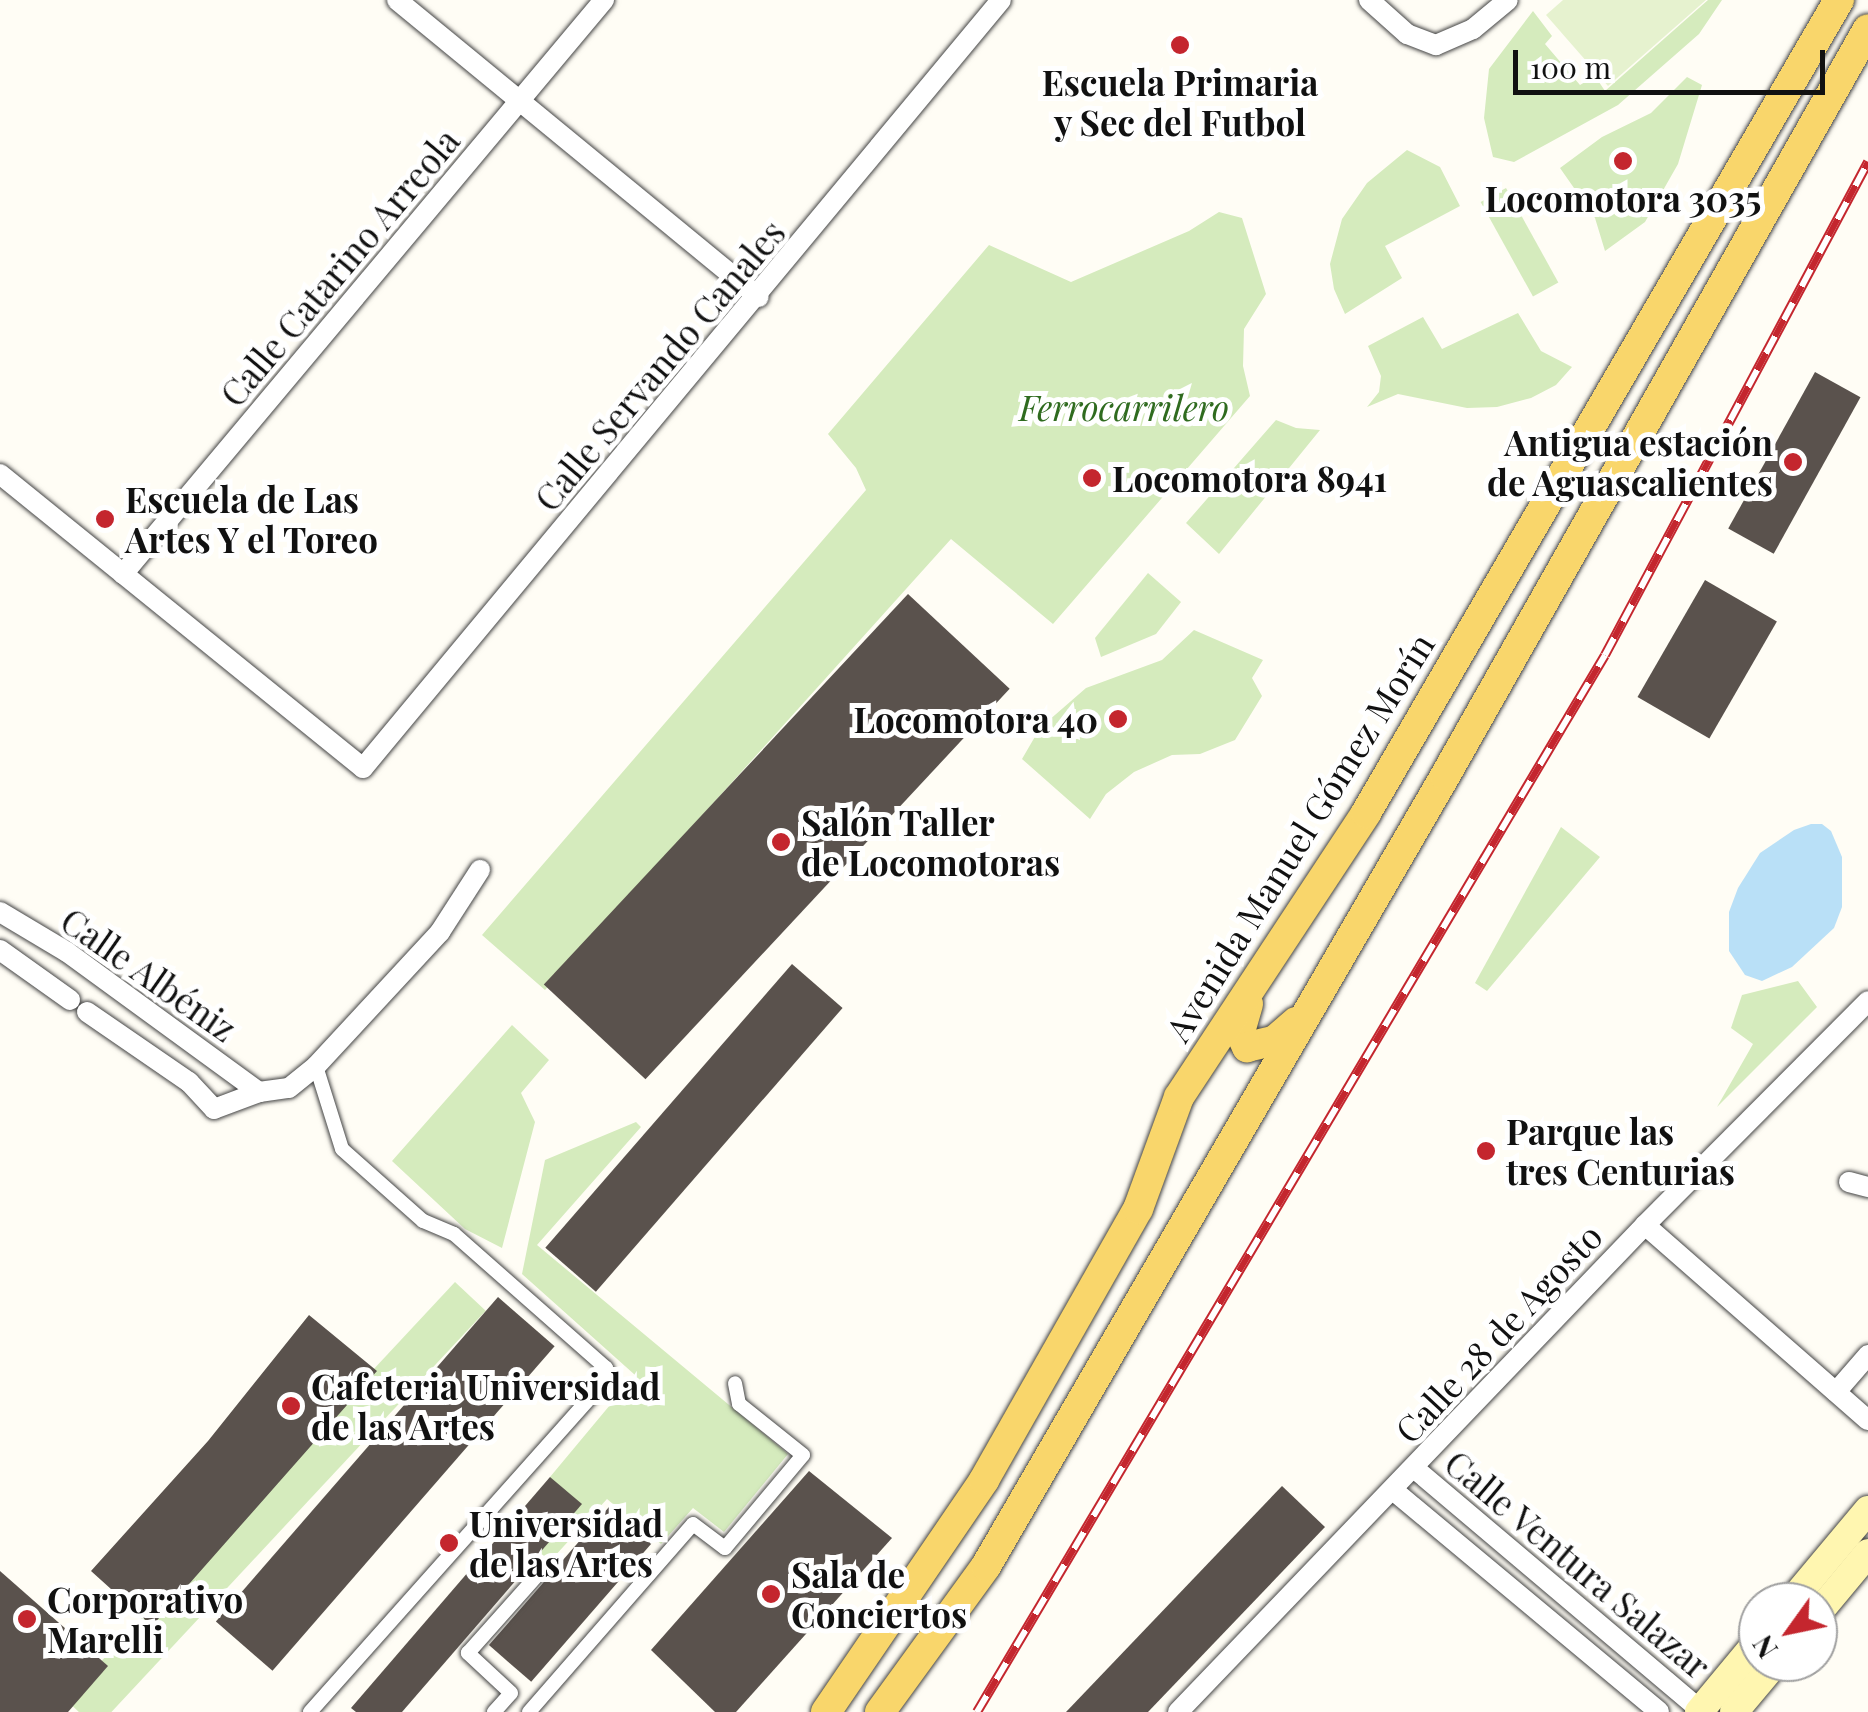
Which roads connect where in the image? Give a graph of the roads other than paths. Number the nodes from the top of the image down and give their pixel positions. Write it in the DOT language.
graph roads {
  1 [pos="397,0"];
  2 [pos="604,0"];
  3 [pos="1002,0"];
  4 [pos="1370,0"];
  5 [pos="1508,0"];
  6 [pos="1839,0"];
  7 [pos="1868,29"];
  8 [pos="522,100"];
  9 [pos="758,298"];
  10 [pos="0,474"];
  11 [pos="123,574"];
  12 [pos="480,870"];
  13 [pos="0,912"];
  14 [pos="0,950"];
  15 [pos="68,952"];
  16 [pos="1269,961"];
  17 [pos="46,983"];
  18 [pos="1868,1001"];
  19 [pos="1307,1013"];
  20 [pos="194,1045"];
  21 [pos="316,1066"];
  22 [pos="175,1074"];
  23 [pos="259,1092"];
  24 [pos="1645,1225"];
  25 [pos="1868,1355"];
  26 [pos="735,1382"];
  27 [pos="1836,1392"];
  28 [pos="1868,1420"];
  29 [pos="1414,1468"];
  30 [pos="1393,1490"];
  31 [pos="1868,1510"];
  32 [pos="1868,1553"];
  33 [pos="542,1570"];
  34 [pos="1808,1582"];
  35 [pos="1838,1589"];
  36 [pos="1738,1666"];
  37 [pos="1759,1682"];
  38 [pos="1700,1711"];
  39 [pos="310,1712"];
  40 [pos="494,1712"];
  41 [pos="528,1712"];
  42 [pos="826,1712"];
  43 [pos="880,1712"];
  44 [pos="1178,1712"];
  45 [pos="1659,1712"];
  46 [pos="1734,1712"];
  1 -- 8 [label="street"];
  2 -- 8 [label="street, Calle Catarino Arreola"];
  3 -- 9 [label="street, Calle Servando Canales"];
  4 -- 5 [label="street"];
  6 -- 16 [label="main road, Avenida Manuel Gómez Morín"];
  7 -- 19 [label="main road"];
  8 -- 9 [label="street"];
  8 -- 11 [label="street, Calle Catarino Arreola"];
  9 -- 11 [label="street, Calle Servando Canales"];
  10 -- 11 [label="street"];
  12 -- 21 [label="street"];
  13 -- 15 [label="street, Calle Albéniz"];
  14 -- 17 [label="street, Calle Albéniz"];
  15 -- 17 [label="street"];
  15 -- 20 [label="street, Calle Albéniz"];
  16 -- 19 [label="main road"];
  16 -- 42 [label="main road, Avenida Manuel Gómez Morín"];
  17 -- 22 [label="street, Calle Albéniz"];
  18 -- 24 [label="street, Calle 28 de Agosto"];
  19 -- 43 [label="main road"];
  20 -- 22 [label="street"];
  20 -- 23 [label="street, Calle Albéniz"];
  21 -- 23 [label="street"];
  21 -- 39 [label="street"];
  22 -- 23 [label="street, Calle Albéniz"];
  24 -- 27 [label="street"];
  24 -- 29 [label="street, Calle 28 de Agosto"];
  25 -- 27 [label="street"];
  26 -- 41 [label="street"];
  27 -- 28 [label="street"];
  29 -- 30 [label="street, Calle 28 de Agosto"];
  29 -- 38 [label="street, Calle Ventura Salazar"];
  30 -- 44 [label="street, Calle 28 de Agosto"];
  30 -- 45 [label="street, Calle Ventura Salazar"];
  31 -- 34 [label="main road"];
  32 -- 35 [label="main road"];
  33 -- 40 [label="street"];
  36 -- 38 [label="main road"];
  37 -- 46 [label="main road"];
}
